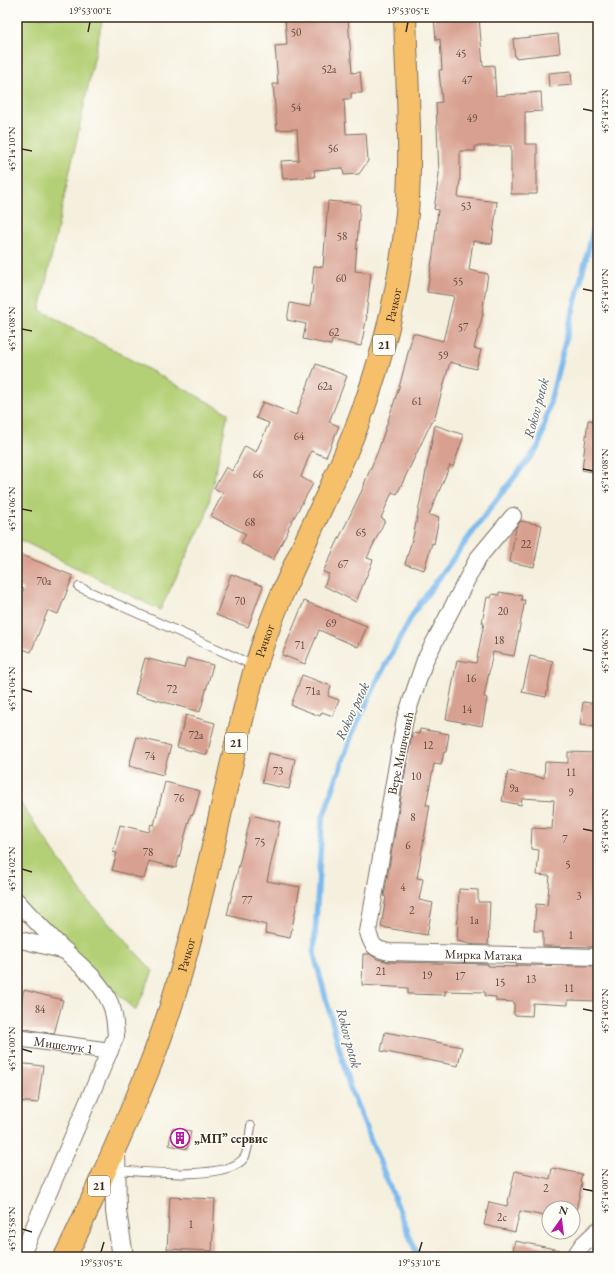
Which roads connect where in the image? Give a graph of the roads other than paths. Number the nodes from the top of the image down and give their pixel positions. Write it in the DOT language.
graph roads {
  1 [pos="405,17"];
  2 [pos="513,516"];
  3 [pos="79,588"];
  4 [pos="256,666"];
  5 [pos="17,901"];
  6 [pos="17,939"];
  7 [pos="371,944"];
  8 [pos="66,951"];
  9 [pos="598,957"];
  10 [pos="17,1038"];
  11 [pos="110,1051"];
  12 [pos="251,1126"];
  13 [pos="115,1160"];
  14 [pos="598,1230"];
  15 [pos="21,1257"];
  16 [pos="65,1257"];
  17 [pos="123,1257"];
  18 [pos="574,1257"];
  1 -- 4 [label="main road, Рачког / 21"];
  2 -- 7 [label="street, Вере Мишчевић"];
  3 -- 4 [label="lane"];
  4 -- 13 [label="main road, Рачког / 21"];
  5 -- 8 [label="street"];
  6 -- 8 [label="street"];
  7 -- 9 [label="street, Мирка Матака"];
  8 -- 11 [label="street"];
  10 -- 11 [label="street, Мишелук 1"];
  11 -- 15 [label="street"];
  12 -- 13 [label="lane"];
  13 -- 16 [label="main road, Рачког / 21"];
  13 -- 17 [label="street"];
  14 -- 18 [label="street"];
}
